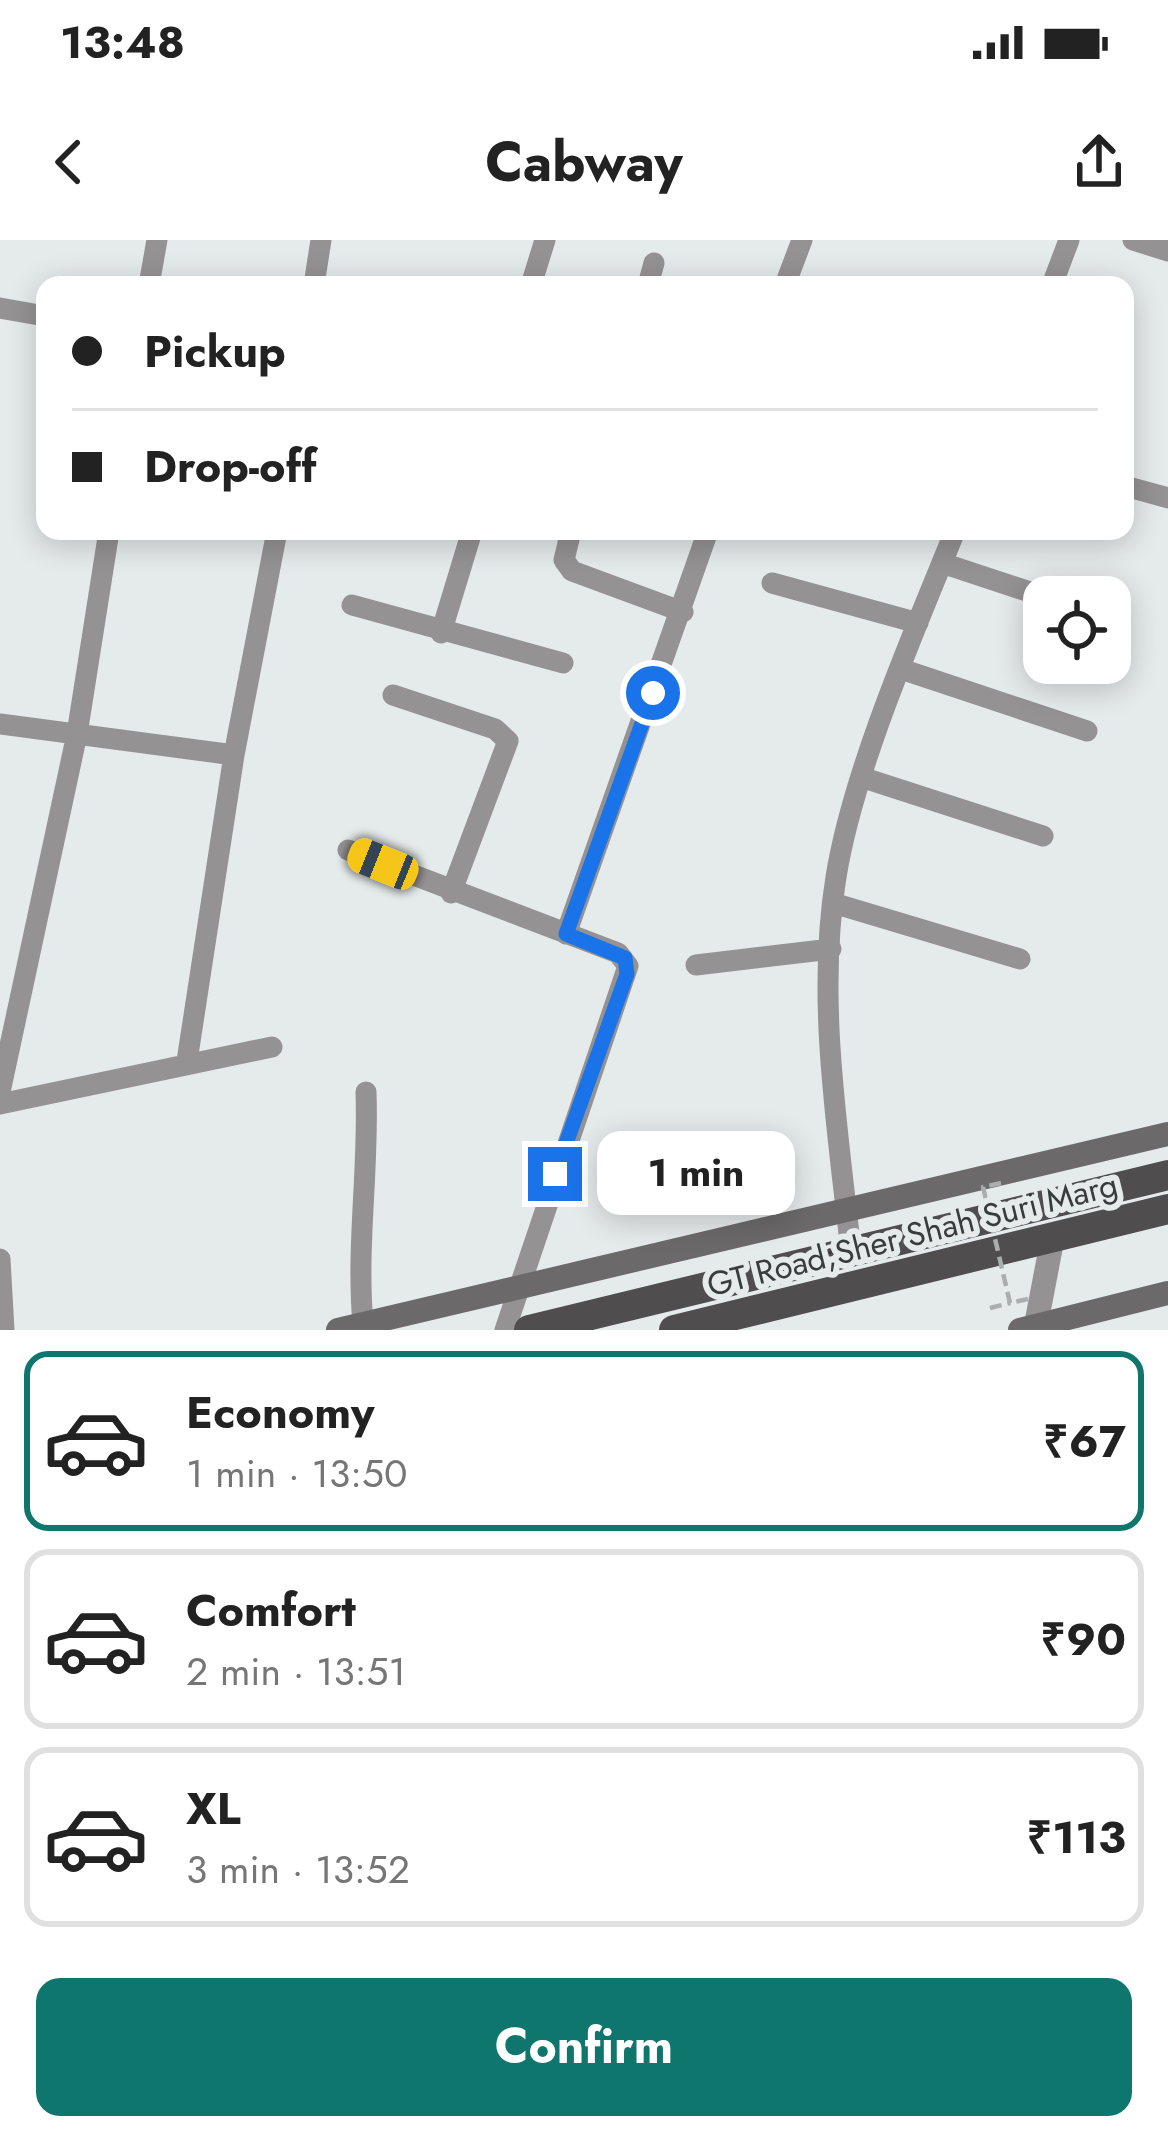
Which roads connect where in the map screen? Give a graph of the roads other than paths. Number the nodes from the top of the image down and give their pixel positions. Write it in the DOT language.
graph roads {
  1 [pos="157,240"];
  2 [pos="321,240"];
  3 [pos="545,240"];
  4 [pos="802,240"];
  5 [pos="1070,240"];
  6 [pos="1133,240"];
  7 [pos="1168,251"];
  8 [pos="151,276"];
  9 [pos="315,276"];
  10 [pos="534,276"];
  11 [pos="788,276"];
  12 [pos="1056,276"];
  13 [pos="0,308"];
  14 [pos="36,314"];
  15 [pos="1134,489"];
  16 [pos="1168,498"];
  17 [pos="108,540"];
  18 [pos="275,540"];
  19 [pos="469,540"];
  20 [pos="569,540"];
  21 [pos="705,540"];
  22 [pos="952,540"];
  23 [pos="942,563"];
  24 [pos="772,583"];
  25 [pos="1023,590"];
  26 [pos="352,604"];
  27 [pos="683,612"];
  28 [pos="918,623"];
  29 [pos="441,633"];
  30 [pos="563,663"];
  31 [pos="902,669"];
  32 [pos="392,695"];
  33 [pos="0,724"];
  34 [pos="1087,731"];
  35 [pos="77,734"];
  36 [pos="234,754"];
  37 [pos="864,778"];
  38 [pos="1043,836"];
  39 [pos="348,850"];
  40 [pos="452,892"];
  41 [pos="833,903"];
  42 [pos="566,934"];
  43 [pos="831,949"];
  44 [pos="1020,958"];
  45 [pos="696,965"];
  46 [pos="272,1047"];
  47 [pos="187,1060"];
  48 [pos="0,1092"];
  49 [pos="366,1093"];
  50 [pos="0,1104"];
  51 [pos="1168,1134"];
  52 [pos="1168,1175"];
  53 [pos="1168,1209"];
  54 [pos="846,1213"];
  55 [pos="1053,1236"];
  56 [pos="850,1252"];
  57 [pos="0,1259"];
  58 [pos="514,1289"];
  59 [pos="1168,1293"];
  60 [pos="363,1324"];
  61 [pos="1030,1329"];
  62 [pos="4,1330"];
  63 [pos="338,1330"];
  64 [pos="505,1330"];
  65 [pos="529,1330"];
  66 [pos="674,1330"];
  1 -- 8 [label="street"];
  2 -- 9 [label="street"];
  3 -- 10 [label="street"];
  4 -- 11 [label="street"];
  5 -- 12 [label="street"];
  6 -- 7 [label="street"];
  13 -- 14 [label="street"];
  15 -- 16 [label="street"];
  17 -- 35 [label="street"];
  18 -- 36 [label="street"];
  19 -- 29 [label="street"];
  20 -- 27 [label="street"];
  21 -- 27 [label="street"];
  22 -- 23 [label="street"];
  23 -- 25 [label="street"];
  23 -- 28 [label="street"];
  24 -- 28 [label="street"];
  26 -- 29 [label="street"];
  27 -- 42 [label="street"];
  28 -- 31 [label="street"];
  29 -- 30 [label="street"];
  31 -- 34 [label="street"];
  31 -- 37 [label="street"];
  32 -- 40 [label="street"];
  33 -- 35 [label="street"];
  35 -- 36 [label="street"];
  35 -- 48 [label="street"];
  36 -- 47 [label="street"];
  37 -- 38 [label="street"];
  37 -- 41 [label="street"];
  39 -- 40 [label="street"];
  40 -- 42 [label="street"];
  41 -- 43 [label="street"];
  41 -- 44 [label="street"];
  42 -- 58 [label="street"];
  43 -- 45 [label="street"];
  43 -- 54 [label="street"];
  46 -- 47 [label="street"];
  47 -- 50 [label="street"];
  49 -- 60 [label="street"];
  51 -- 54 [label="main road"];
  52 -- 56 [label="main road, GT Road;Sher Shah Suri Marg"];
  53 -- 55 [label="main road, GT Road;Sher Shah Suri Marg"];
  54 -- 56 [label="street"];
  54 -- 58 [label="main road"];
  55 -- 61 [label="street"];
  55 -- 66 [label="main road, GT Road;Sher Shah Suri Marg"];
  56 -- 65 [label="main road, GT Road;Sher Shah Suri Marg"];
  57 -- 62 [label="street"];
  58 -- 60 [label="main road"];
  58 -- 64 [label="street"];
  59 -- 61 [label="main road"];
  60 -- 63 [label="main road"];
}
